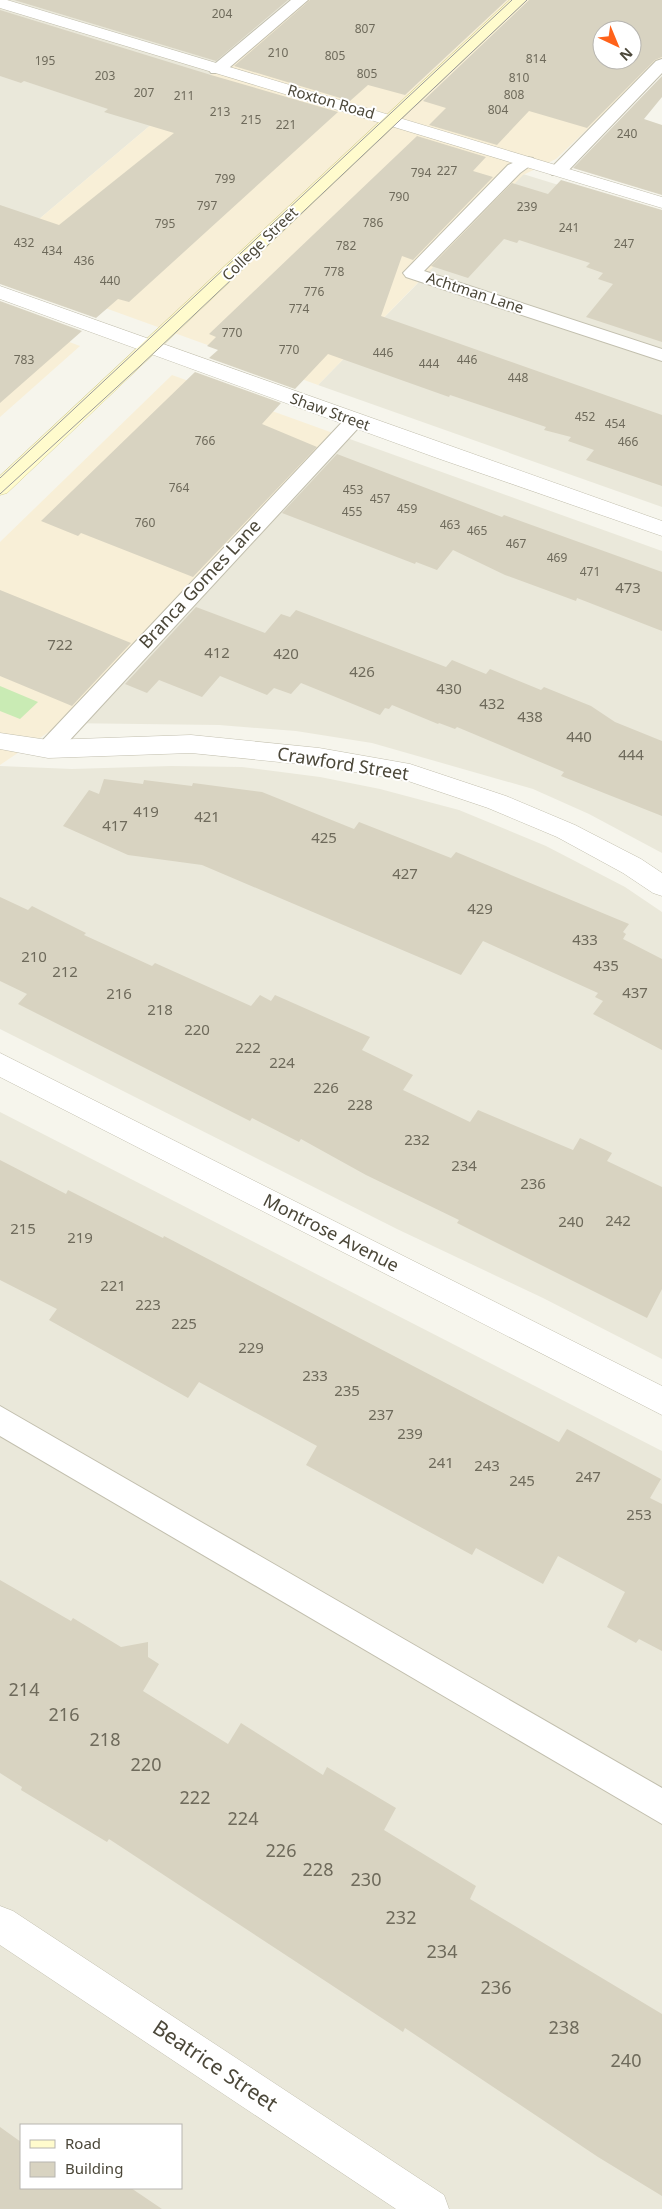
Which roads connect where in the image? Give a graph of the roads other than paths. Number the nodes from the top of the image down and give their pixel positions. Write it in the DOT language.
graph roads {
  1 [pos="300,0"];
  2 [pos="519,0"];
  3 [pos="0,3"];
  4 [pos="660,69"];
  5 [pos="217,70"];
  6 [pos="390,120"];
  7 [pos="527,162"];
  8 [pos="558,171"];
  9 [pos="662,203"];
  10 [pos="0,292"];
  11 [pos="152,346"];
  12 [pos="662,354"];
  13 [pos="354,421"];
  14 [pos="0,488"];
  15 [pos="662,530"];
  16 [pos="1,743"];
  17 [pos="48,749"];
  18 [pos="662,886"];
  19 [pos="0,1064"];
  20 [pos="662,1402"];
  21 [pos="0,1420"];
  22 [pos="662,1807"];
  23 [pos="0,1924"];
  24 [pos="430,2209"];
  1 -- 5 [label="lane"];
  2 -- 6 [label="main road, College Street"];
  3 -- 5 [label="street, Roxton Road"];
  4 -- 8 [label="lane"];
  5 -- 6 [label="street, Roxton Road"];
  6 -- 7 [label="street, Roxton Road"];
  6 -- 11 [label="main road, College Street"];
  7 -- 8 [label="street, Roxton Road"];
  7 -- 12 [label="lane, Achtman Lane"];
  8 -- 9 [label="street, Roxton Road"];
  10 -- 11 [label="street, Shaw Street"];
  11 -- 13 [label="street, Shaw Street"];
  11 -- 14 [label="main road, College Street"];
  13 -- 15 [label="street, Shaw Street"];
  13 -- 17 [label="lane, Branca Gomes Lane"];
  16 -- 17 [label="street, Crawford Street"];
  17 -- 18 [label="street, Crawford Street"];
  19 -- 20 [label="street, Montrose Avenue"];
  21 -- 22 [label="lane"];
  23 -- 24 [label="street, Beatrice Street"];
}
